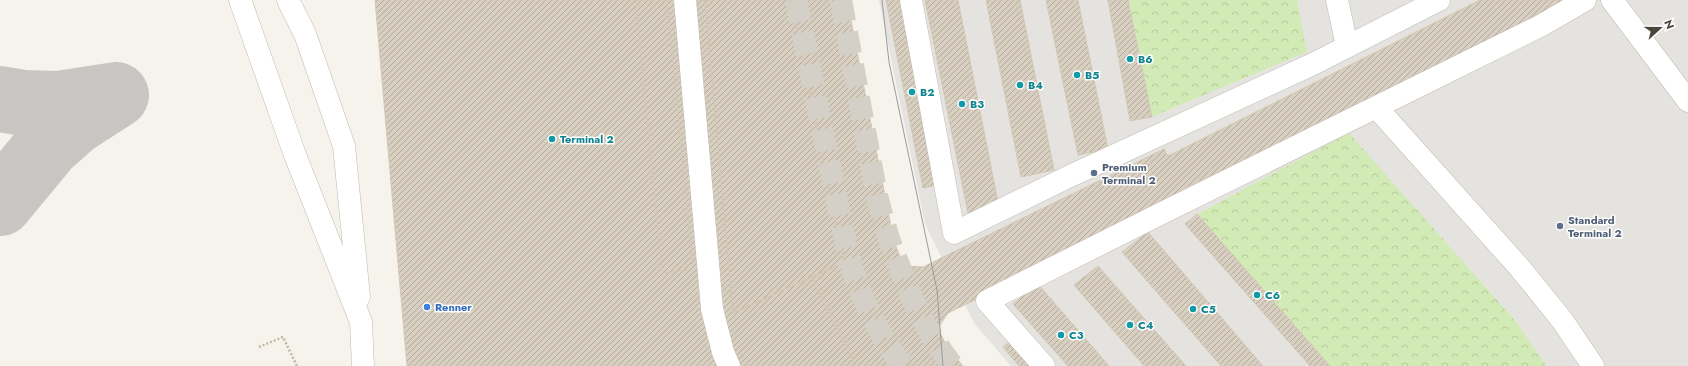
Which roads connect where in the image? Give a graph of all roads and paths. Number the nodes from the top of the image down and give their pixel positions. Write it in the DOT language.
graph roads {
  1 [pos="240,0"];
  2 [pos="288,0"];
  3 [pos="685,0"];
  4 [pos="910,0"];
  5 [pos="1337,0"];
  6 [pos="1439,0"];
  7 [pos="1585,0"];
  8 [pos="1612,0"];
  9 [pos="1347,46"];
  10 [pos="1688,101"];
  11 [pos="1376,107"];
  12 [pos="361,322"];
  13 [pos="259,347"];
  14 [pos="296,366"];
  15 [pos="363,366"];
  16 [pos="729,366"];
  17 [pos="1044,366"];
  18 [pos="1593,366"];
  1 -- 12 [label="street"];
  2 -- 12 [label="street"];
  3 -- 16 [label="street"];
  4 -- 9 [label="street"];
  5 -- 9 [label="street"];
  6 -- 9 [label="street"];
  7 -- 11 [label="street"];
  8 -- 10 [label="street"];
  11 -- 17 [label="street"];
  11 -- 18 [label="street"];
  12 -- 15 [label="street"];
  13 -- 14 [label="path"];
}
